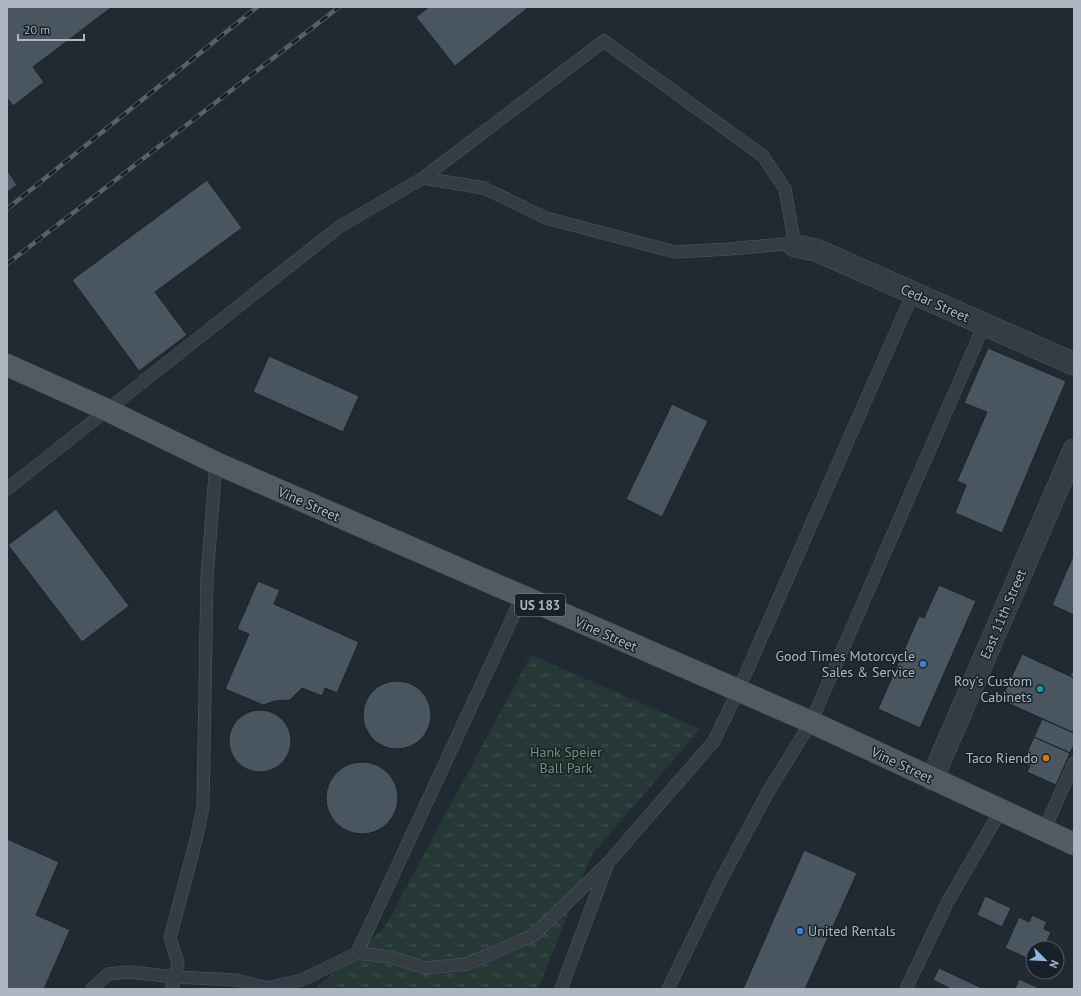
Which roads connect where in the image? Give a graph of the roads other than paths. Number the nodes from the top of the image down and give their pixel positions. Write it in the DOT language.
graph roads {
  1 [pos="423,178"];
  2 [pos="795,246"];
  3 [pos="913,293"];
  4 [pos="984,325"];
  5 [pos="1074,364"];
  6 [pos="7,365"];
  7 [pos="107,410"];
  8 [pos="1074,450"];
  9 [pos="216,463"];
  10 [pos="7,489"];
  11 [pos="522,598"];
  12 [pos="738,692"];
  13 [pos="811,722"];
  14 [pos="1074,763"];
  15 [pos="932,779"];
  16 [pos="1001,810"];
  17 [pos="1044,830"];
  18 [pos="1074,844"];
  19 [pos="608,863"];
  20 [pos="357,953"];
  21 [pos="175,977"];
  22 [pos="92,989"];
  23 [pos="171,989"];
  24 [pos="560,989"];
  25 [pos="668,989"];
  26 [pos="906,989"];
  1 -- 2 [label="lane"];
  1 -- 2 [label="lane"];
  1 -- 7 [label="lane"];
  2 -- 3 [label="street, Cedar Street"];
  3 -- 4 [label="street, Cedar Street"];
  3 -- 12 [label="lane"];
  4 -- 5 [label="street, Cedar Street"];
  4 -- 13 [label="lane"];
  6 -- 7 [label="main road, Vine Street / US 183"];
  7 -- 9 [label="main road, Vine Street / US 183"];
  7 -- 10 [label="lane"];
  8 -- 15 [label="street, East 11th Street"];
  9 -- 11 [label="main road, Vine Street / US 183"];
  9 -- 21 [label="lane"];
  11 -- 12 [label="main road, Vine Street / US 183"];
  11 -- 20 [label="lane"];
  12 -- 13 [label="main road, Vine Street / US 183"];
  12 -- 19 [label="lane"];
  13 -- 15 [label="main road, Vine Street / US 183"];
  13 -- 25 [label="lane"];
  14 -- 17 [label="lane"];
  15 -- 16 [label="main road, Vine Street / US 183"];
  16 -- 17 [label="main road, Vine Street / US 183"];
  16 -- 26 [label="lane"];
  17 -- 18 [label="main road, Vine Street / US 183"];
  19 -- 20 [label="lane"];
  19 -- 24 [label="lane"];
  20 -- 21 [label="lane"];
  21 -- 22 [label="lane"];
  21 -- 23 [label="lane"];
}
